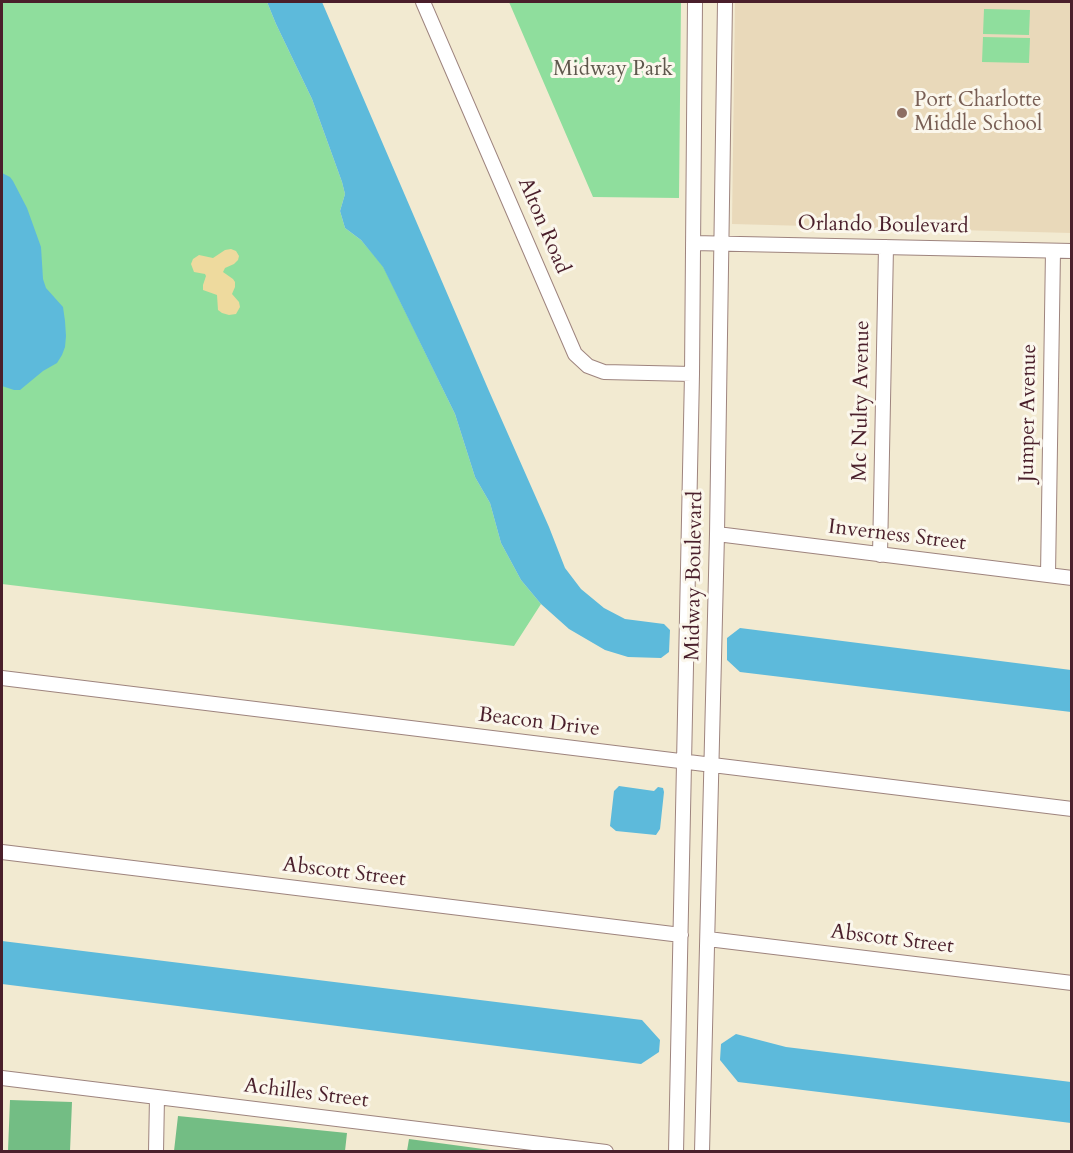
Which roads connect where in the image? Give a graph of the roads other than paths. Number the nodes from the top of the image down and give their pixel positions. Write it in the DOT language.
graph roads {
  1 [pos="423,2"];
  2 [pos="695,2"];
  3 [pos="725,2"];
  4 [pos="693,243"];
  5 [pos="721,244"];
  6 [pos="886,247"];
  7 [pos="1053,250"];
  8 [pos="1071,251"];
  9 [pos="692,374"];
  10 [pos="717,534"];
  11 [pos="880,555"];
  12 [pos="1048,575"];
  13 [pos="1071,578"];
  14 [pos="2,678"];
  15 [pos="685,762"];
  16 [pos="712,765"];
  17 [pos="1071,809"];
  18 [pos="2,852"];
  19 [pos="681,935"];
  20 [pos="708,939"];
  21 [pos="1071,984"];
  22 [pos="2,1078"];
  23 [pos="157,1097"];
  24 [pos="156,1152"];
  25 [pos="606,1152"];
  26 [pos="676,1152"];
  27 [pos="702,1152"];
  1 -- 9 [label="street, Alton Road"];
  2 -- 4 [label="street, Midway Boulevard"];
  3 -- 5 [label="street, Midway Boulevard"];
  4 -- 5 [label="street, Orlando Boulevard"];
  4 -- 9 [label="street, Midway Boulevard"];
  5 -- 6 [label="street, Orlando Boulevard"];
  5 -- 10 [label="street, Midway Boulevard"];
  6 -- 7 [label="street, Orlando Boulevard"];
  6 -- 11 [label="street, Mc Nulty Avenue"];
  7 -- 8 [label="street, Orlando Boulevard"];
  7 -- 12 [label="street, Jumper Avenue"];
  9 -- 15 [label="street, Midway Boulevard"];
  10 -- 11 [label="street, Inverness Street"];
  10 -- 16 [label="street, Midway Boulevard"];
  11 -- 12 [label="street, Inverness Street"];
  12 -- 13 [label="street, Inverness Street"];
  14 -- 15 [label="street, Beacon Drive"];
  15 -- 16 [label="street, Beacon Drive"];
  15 -- 19 [label="street, Midway Boulevard"];
  16 -- 17 [label="street, Beacon Drive"];
  16 -- 20 [label="street, Midway Boulevard"];
  18 -- 19 [label="street, Abscott Street"];
  19 -- 26 [label="street, Midway Boulevard"];
  20 -- 21 [label="street, Abscott Street"];
  20 -- 27 [label="street, Midway Boulevard"];
  22 -- 23 [label="street, Achilles Street"];
  23 -- 24 [label="street"];
  23 -- 25 [label="street, Achilles Street"];
}
